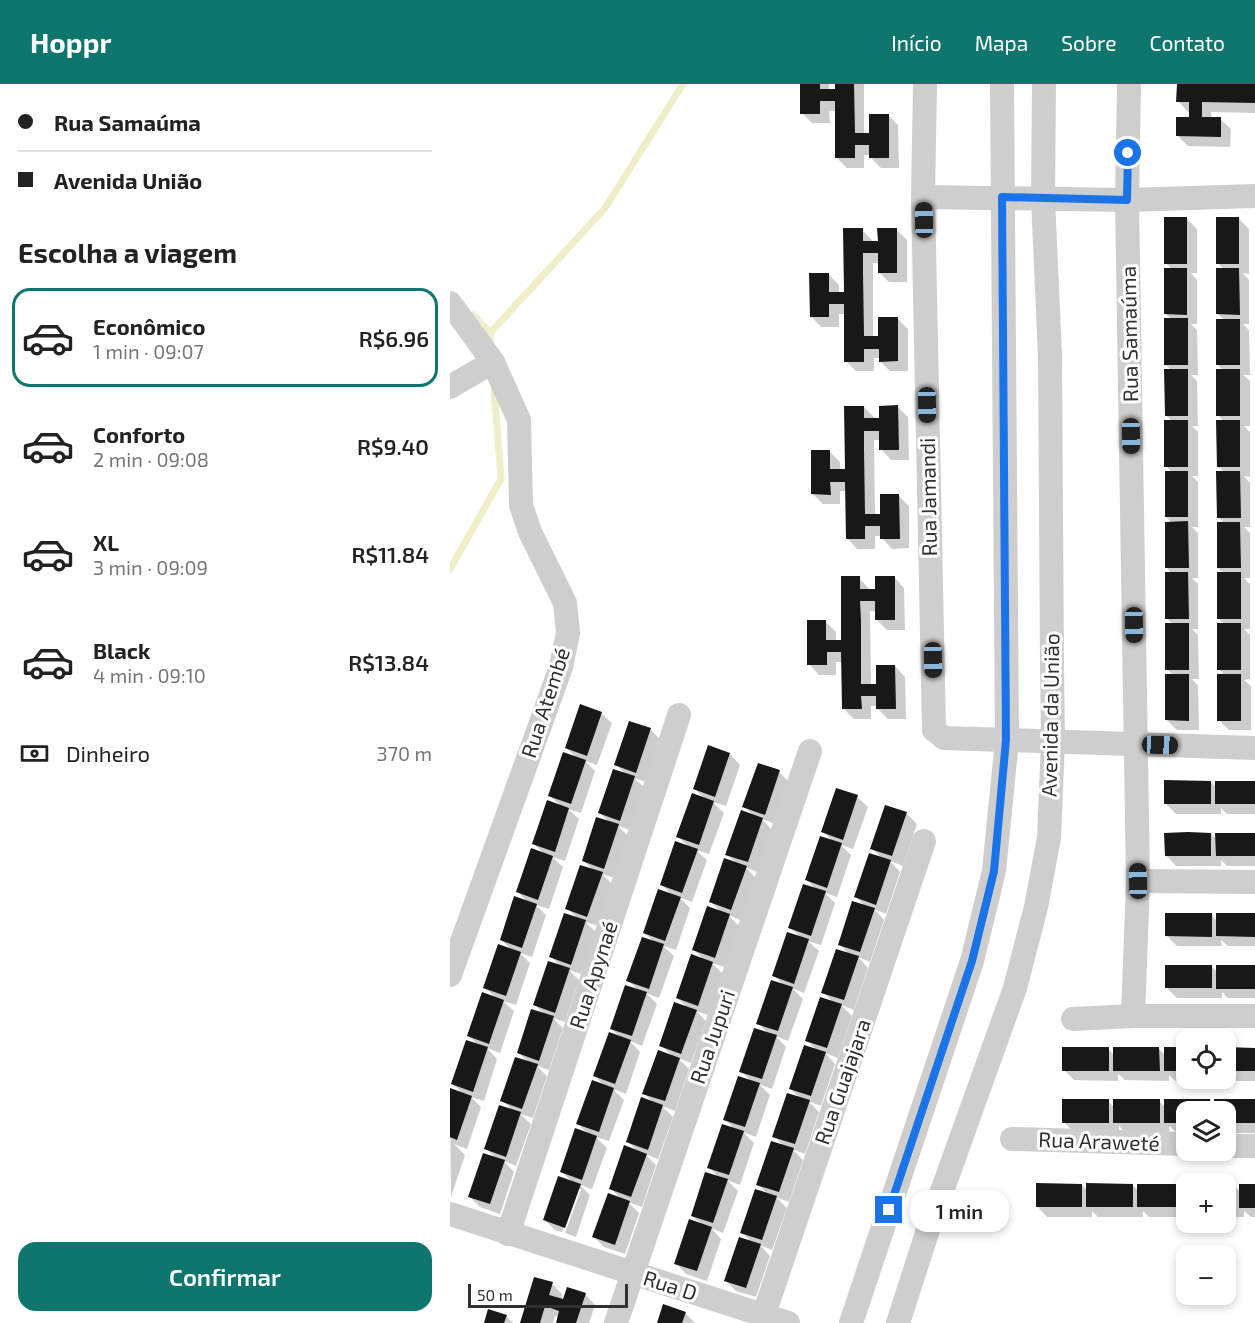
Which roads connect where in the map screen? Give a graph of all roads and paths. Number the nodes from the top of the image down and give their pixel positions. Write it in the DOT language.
graph roads {
  1 [pos="925,84"];
  2 [pos="1002,84"];
  3 [pos="1044,84"];
  4 [pos="1129,84"];
  5 [pos="1255,196"];
  6 [pos="923,197"];
  7 [pos="1002,197"];
  8 [pos="1043,198"];
  9 [pos="1127,200"];
  10 [pos="450,303"];
  11 [pos="494,362"];
  12 [pos="450,387"];
  13 [pos="679,715"];
  14 [pos="1006,740"];
  15 [pos="1053,741"];
  16 [pos="1136,744"];
  17 [pos="1255,748"];
  18 [pos="810,751"];
  19 [pos="924,840"];
  20 [pos="1138,881"];
  21 [pos="1255,882"];
  22 [pos="450,975"];
  23 [pos="1133,1016"];
  24 [pos="1255,1016"];
  25 [pos="1072,1019"];
  26 [pos="1012,1139"];
  27 [pos="1176,1144"];
  28 [pos="1236,1146"];
  29 [pos="1255,1146"];
  30 [pos="450,1214"];
  31 [pos="508,1234"];
  32 [pos="632,1274"];
  33 [pos="762,1319"];
  34 [pos="616,1323"];
  35 [pos="788,1323"];
  36 [pos="851,1323"];
  37 [pos="898,1323"];
  1 -- 6 [label="street, Rua Jamandi"];
  2 -- 7 [label="street"];
  3 -- 8 [label="street, Avenida da União"];
  4 -- 9 [label="street, Rua Samaúma"];
  5 -- 9 [label="street"];
  6 -- 7 [label="street"];
  6 -- 14 [label="street, Rua Jamandi"];
  7 -- 8 [label="street"];
  7 -- 14 [label="street"];
  8 -- 9 [label="street"];
  8 -- 15 [label="street, Avenida da União"];
  9 -- 16 [label="street, Rua Samaúma"];
  10 -- 11 [label="street, Rua Atembé"];
  11 -- 12 [label="street"];
  11 -- 22 [label="street, Rua Atembé"];
  13 -- 31 [label="street, Rua Apynaé"];
  14 -- 15 [label="street"];
  14 -- 36 [label="street"];
  15 -- 16 [label="street"];
  15 -- 37 [label="street, Avenida da União"];
  16 -- 17 [label="street"];
  16 -- 20 [label="street, Rua Samaúma"];
  18 -- 32 [label="street, Rua Jupuri"];
  19 -- 33 [label="street, Rua Guajajara"];
  20 -- 21 [label="street"];
  20 -- 23 [label="street, Rua Samaúma"];
  23 -- 24 [label="street"];
  23 -- 25 [label="street"];
  26 -- 27 [label="street, Rua Araweté"];
  28 -- 29 [label="street"];
  30 -- 31 [label="street, Rua D"];
  31 -- 32 [label="street, Rua D"];
  32 -- 33 [label="street, Rua D"];
  32 -- 34 [label="street, Rua Jupuri"];
  33 -- 35 [label="street, Rua D"];
}
